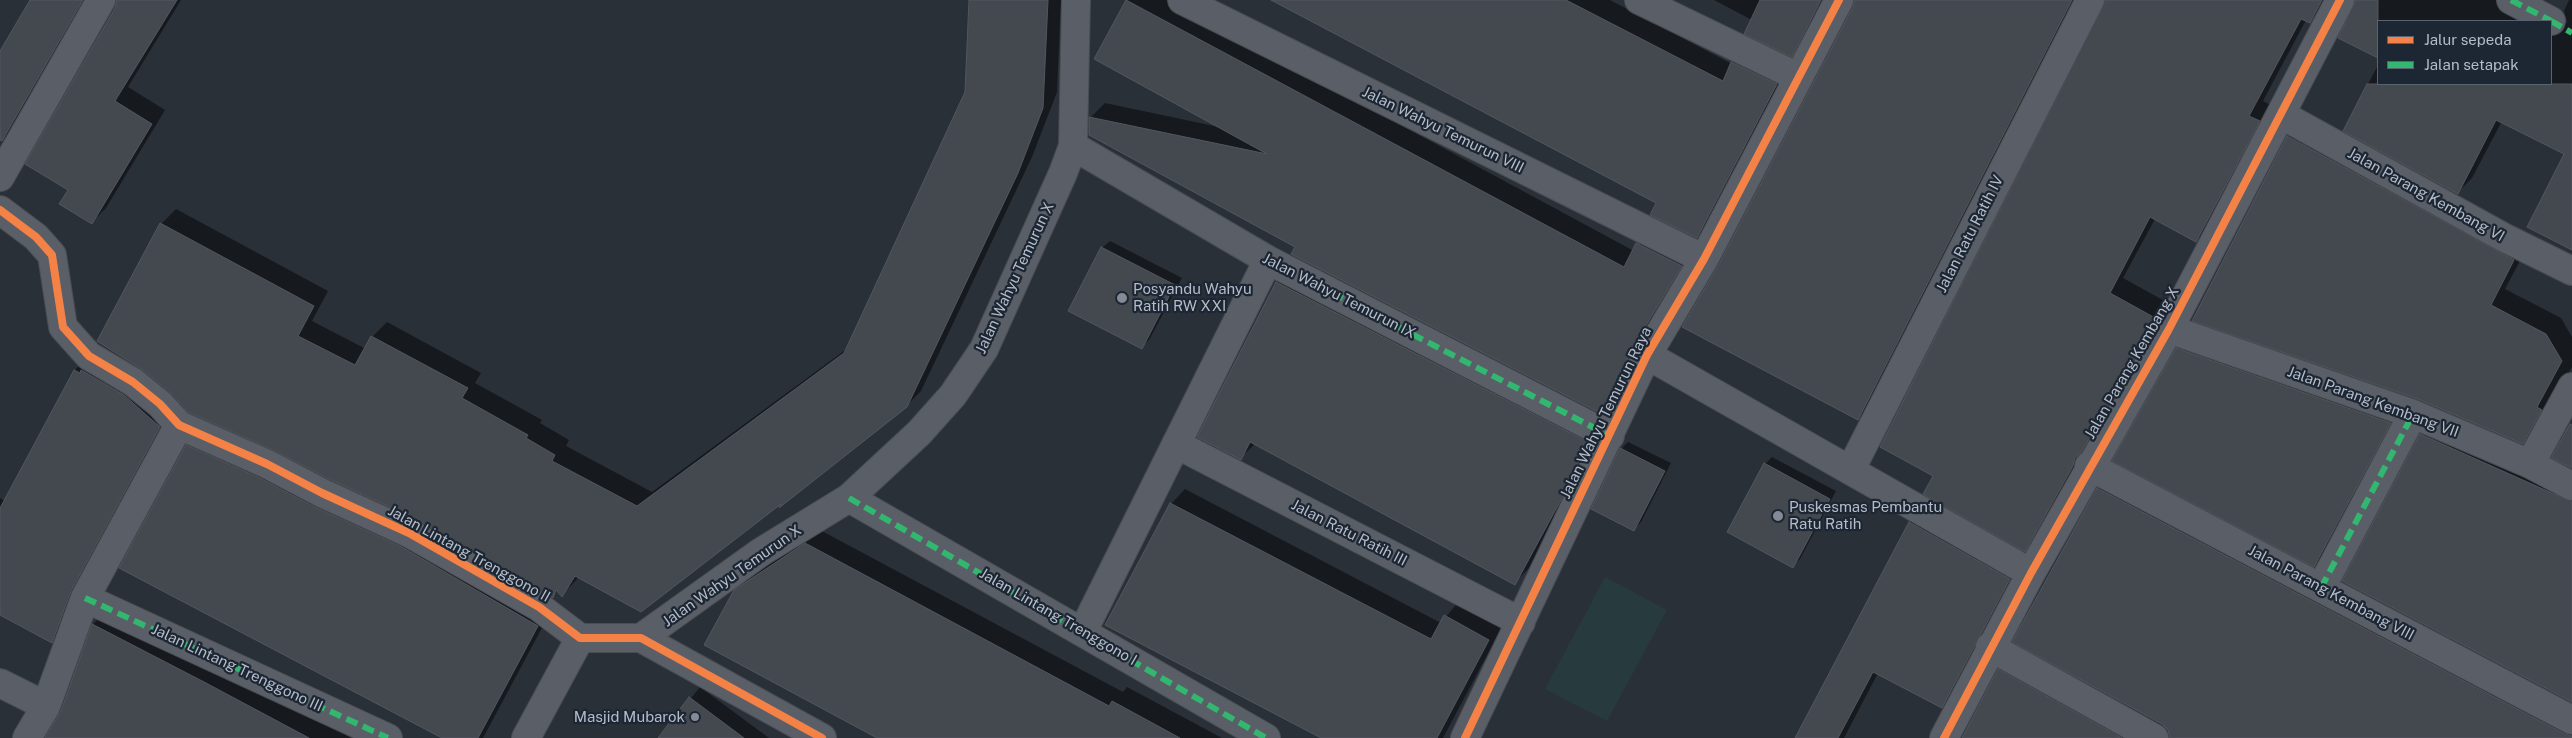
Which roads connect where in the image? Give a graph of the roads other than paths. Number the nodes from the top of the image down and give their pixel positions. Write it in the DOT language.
graph roads {
  1 [pos="101,0"];
  2 [pos="1076,0"];
  3 [pos="1182,0"];
  4 [pos="1639,0"];
  5 [pos="1838,0"];
  6 [pos="2090,0"];
  7 [pos="2340,0"];
  8 [pos="2511,0"];
  9 [pos="2549,20"];
  10 [pos="2552,22"];
  11 [pos="2572,33"];
  12 [pos="1798,77"];
  13 [pos="2282,115"];
  14 [pos="1073,146"];
  15 [pos="0,177"];
  16 [pos="0,210"];
  17 [pos="1704,259"];
  18 [pos="1268,260"];
  19 [pos="2572,271"];
  20 [pos="2169,329"];
  21 [pos="1647,355"];
  22 [pos="2572,387"];
  23 [pos="2413,414"];
  24 [pos="179,425"];
  25 [pos="1610,436"];
  26 [pos="1176,444"];
  27 [pos="2530,464"];
  28 [pos="2090,466"];
  29 [pos="1851,469"];
  30 [pos="2572,486"];
  31 [pos="849,498"];
  32 [pos="2030,572"];
  33 [pos="2321,588"];
  34 [pos="85,598"];
  35 [pos="1521,622"];
  36 [pos="1083,631"];
  37 [pos="580,638"];
  38 [pos="641,638"];
  39 [pos="1990,647"];
  40 [pos="3,685"];
  41 [pos="46,706"];
  42 [pos="2572,720"];
  43 [pos="806,734"];
  44 [pos="27,738"];
  45 [pos="388,738"];
  46 [pos="526,738"];
  47 [pos="1266,738"];
  48 [pos="1464,738"];
  49 [pos="1944,738"];
  50 [pos="2154,738"];
  1 -- 15 [label="street"];
  2 -- 14 [label="street, Jalan Wahyu Temurun X"];
  3 -- 17 [label="street, Jalan Wahyu Temurun VIII"];
  4 -- 12 [label="street"];
  5 -- 12 [label="street, Jalan Wahyu Temurun Raya"];
  6 -- 29 [label="street, Jalan Ratu Ratih IV"];
  7 -- 13 [label="street, Jalan Parang Kembang X"];
  8 -- 9 [label="street"];
  10 -- 11 [label="street"];
  12 -- 17 [label="street, Jalan Wahyu Temurun Raya"];
  13 -- 19 [label="street, Jalan Parang Kembang VI"];
  13 -- 20 [label="street, Jalan Parang Kembang X"];
  14 -- 18 [label="street, Jalan Wahyu Temurun IX"];
  14 -- 31 [label="street, Jalan Wahyu Temurun X"];
  16 -- 24 [label="street"];
  17 -- 21 [label="street, Jalan Wahyu Temurun Raya"];
  18 -- 25 [label="street, Jalan Wahyu Temurun IX"];
  18 -- 26 [label="street"];
  20 -- 23 [label="street, Jalan Parang Kembang VII"];
  20 -- 28 [label="street, Jalan Parang Kembang X"];
  21 -- 25 [label="street, Jalan Wahyu Temurun Raya"];
  21 -- 29 [label="street"];
  22 -- 27 [label="street"];
  23 -- 27 [label="street, Jalan Parang Kembang VII"];
  23 -- 33 [label="street"];
  24 -- 34 [label="street"];
  24 -- 37 [label="street, Jalan Lintang Trenggono II"];
  25 -- 35 [label="street, Jalan Wahyu Temurun Raya"];
  26 -- 35 [label="street, Jalan Ratu Ratih III"];
  26 -- 36 [label="street"];
  27 -- 30 [label="street, Jalan Parang Kembang VII"];
  28 -- 32 [label="street, Jalan Parang Kembang X"];
  28 -- 33 [label="street, Jalan Parang Kembang VIII"];
  29 -- 32 [label="street"];
  31 -- 36 [label="street, Jalan Lintang Trenggono I"];
  31 -- 38 [label="street, Jalan Wahyu Temurun X"];
  32 -- 39 [label="street, Jalan Parang Kembang X"];
  33 -- 42 [label="street, Jalan Parang Kembang VIII"];
  34 -- 41 [label="street"];
  34 -- 45 [label="street, Jalan Lintang Trenggono III"];
  35 -- 48 [label="street, Jalan Wahyu Temurun Raya"];
  36 -- 47 [label="street, Jalan Lintang Trenggono I"];
  37 -- 38 [label="street"];
  37 -- 46 [label="street"];
  38 -- 43 [label="street"];
  39 -- 49 [label="street, Jalan Parang Kembang X"];
  39 -- 50 [label="street"];
  40 -- 41 [label="street"];
  41 -- 44 [label="street"];
}
